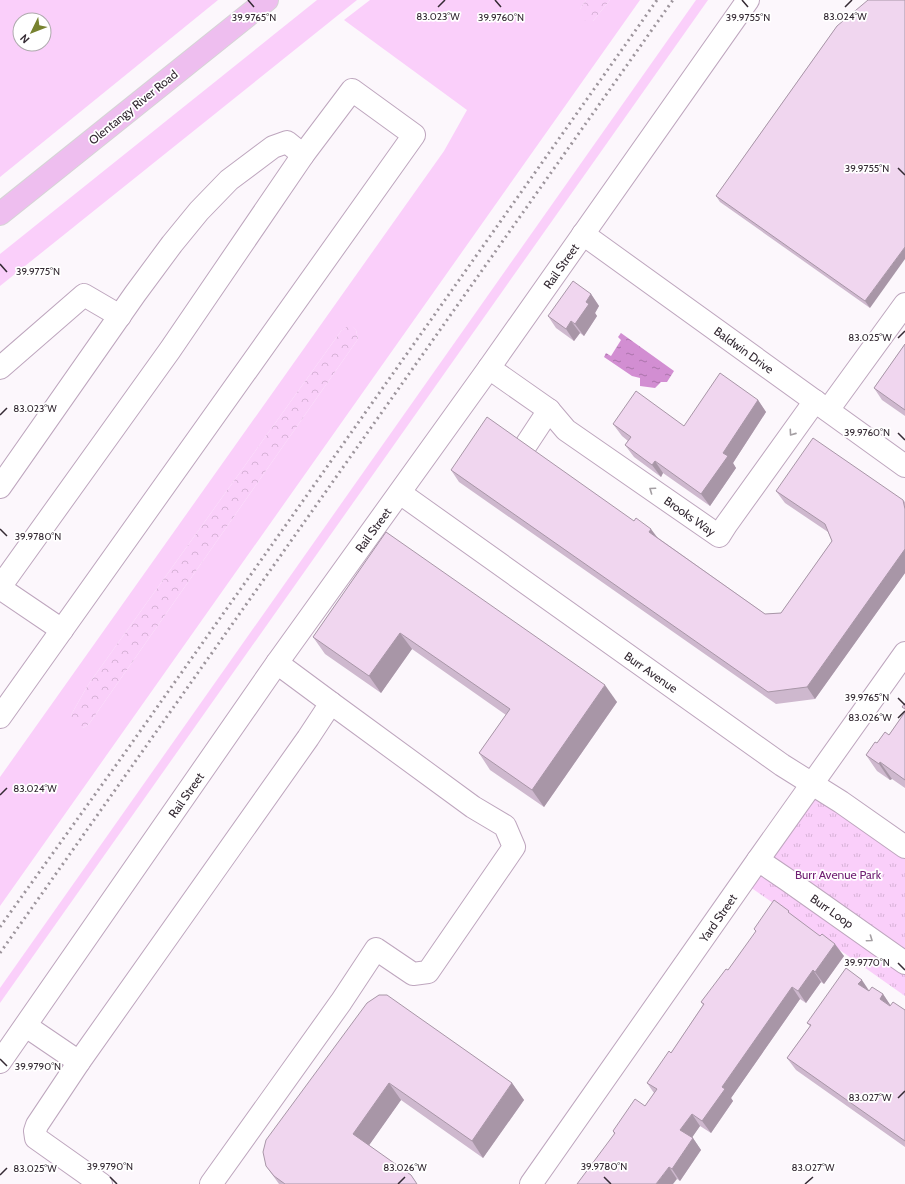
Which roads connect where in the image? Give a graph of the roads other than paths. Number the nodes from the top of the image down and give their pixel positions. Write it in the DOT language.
graph roads {
  1 [pos="268,0"];
  2 [pos="748,0"];
  3 [pos="304,155"];
  4 [pos="0,214"];
  5 [pos="583,234"];
  6 [pos="905,304"];
  7 [pos="120,316"];
  8 [pos="0,368"];
  9 [pos="489,368"];
  10 [pos="821,406"];
  11 [pos="549,410"];
  12 [pos="524,448"];
  13 [pos="905,466"];
  14 [pos="0,487"];
  15 [pos="400,493"];
  16 [pos="0,588"];
  17 [pos="62,630"];
  18 [pos="905,653"];
  19 [pos="277,663"];
  20 [pos="331,703"];
  21 [pos="0,717"];
  22 [pos="812,785"];
  23 [pos="905,847"];
  24 [pos="758,860"];
  25 [pos="905,963"];
  26 [pos="26,1026"];
  27 [pos="0,1062"];
  28 [pos="79,1062"];
  29 [pos="100,1184"];
  30 [pos="211,1184"];
  31 [pos="531,1184"];
  1 -- 4 [label="main road, Olentangy River Road"];
  2 -- 5 [label="street, Rail Street"];
  3 -- 7 [label="street"];
  3 -- 16 [label="street"];
  3 -- 17 [label="street"];
  5 -- 9 [label="street, Rail Street"];
  5 -- 10 [label="street, Baldwin Drive"];
  6 -- 10 [label="street"];
  7 -- 8 [label="street"];
  7 -- 14 [label="street"];
  9 -- 11 [label="street"];
  9 -- 15 [label="street, Rail Street"];
  10 -- 11 [label="street, Brooks Way, one-way"];
  10 -- 13 [label="street, Baldwin Drive"];
  11 -- 12 [label="street"];
  15 -- 19 [label="street, Rail Street"];
  15 -- 22 [label="street, Burr Avenue"];
  16 -- 17 [label="street"];
  17 -- 21 [label="street"];
  18 -- 22 [label="street, Yard Street"];
  19 -- 20 [label="street"];
  19 -- 26 [label="street, Rail Street"];
  20 -- 28 [label="street"];
  20 -- 30 [label="street"];
  22 -- 23 [label="street, Burr Avenue"];
  22 -- 24 [label="street, Yard Street"];
  24 -- 25 [label="street, Burr Loop, one-way"];
  24 -- 31 [label="street, Yard Street"];
  26 -- 27 [label="street, Rail Street"];
  26 -- 28 [label="street"];
  28 -- 29 [label="street"];
}
